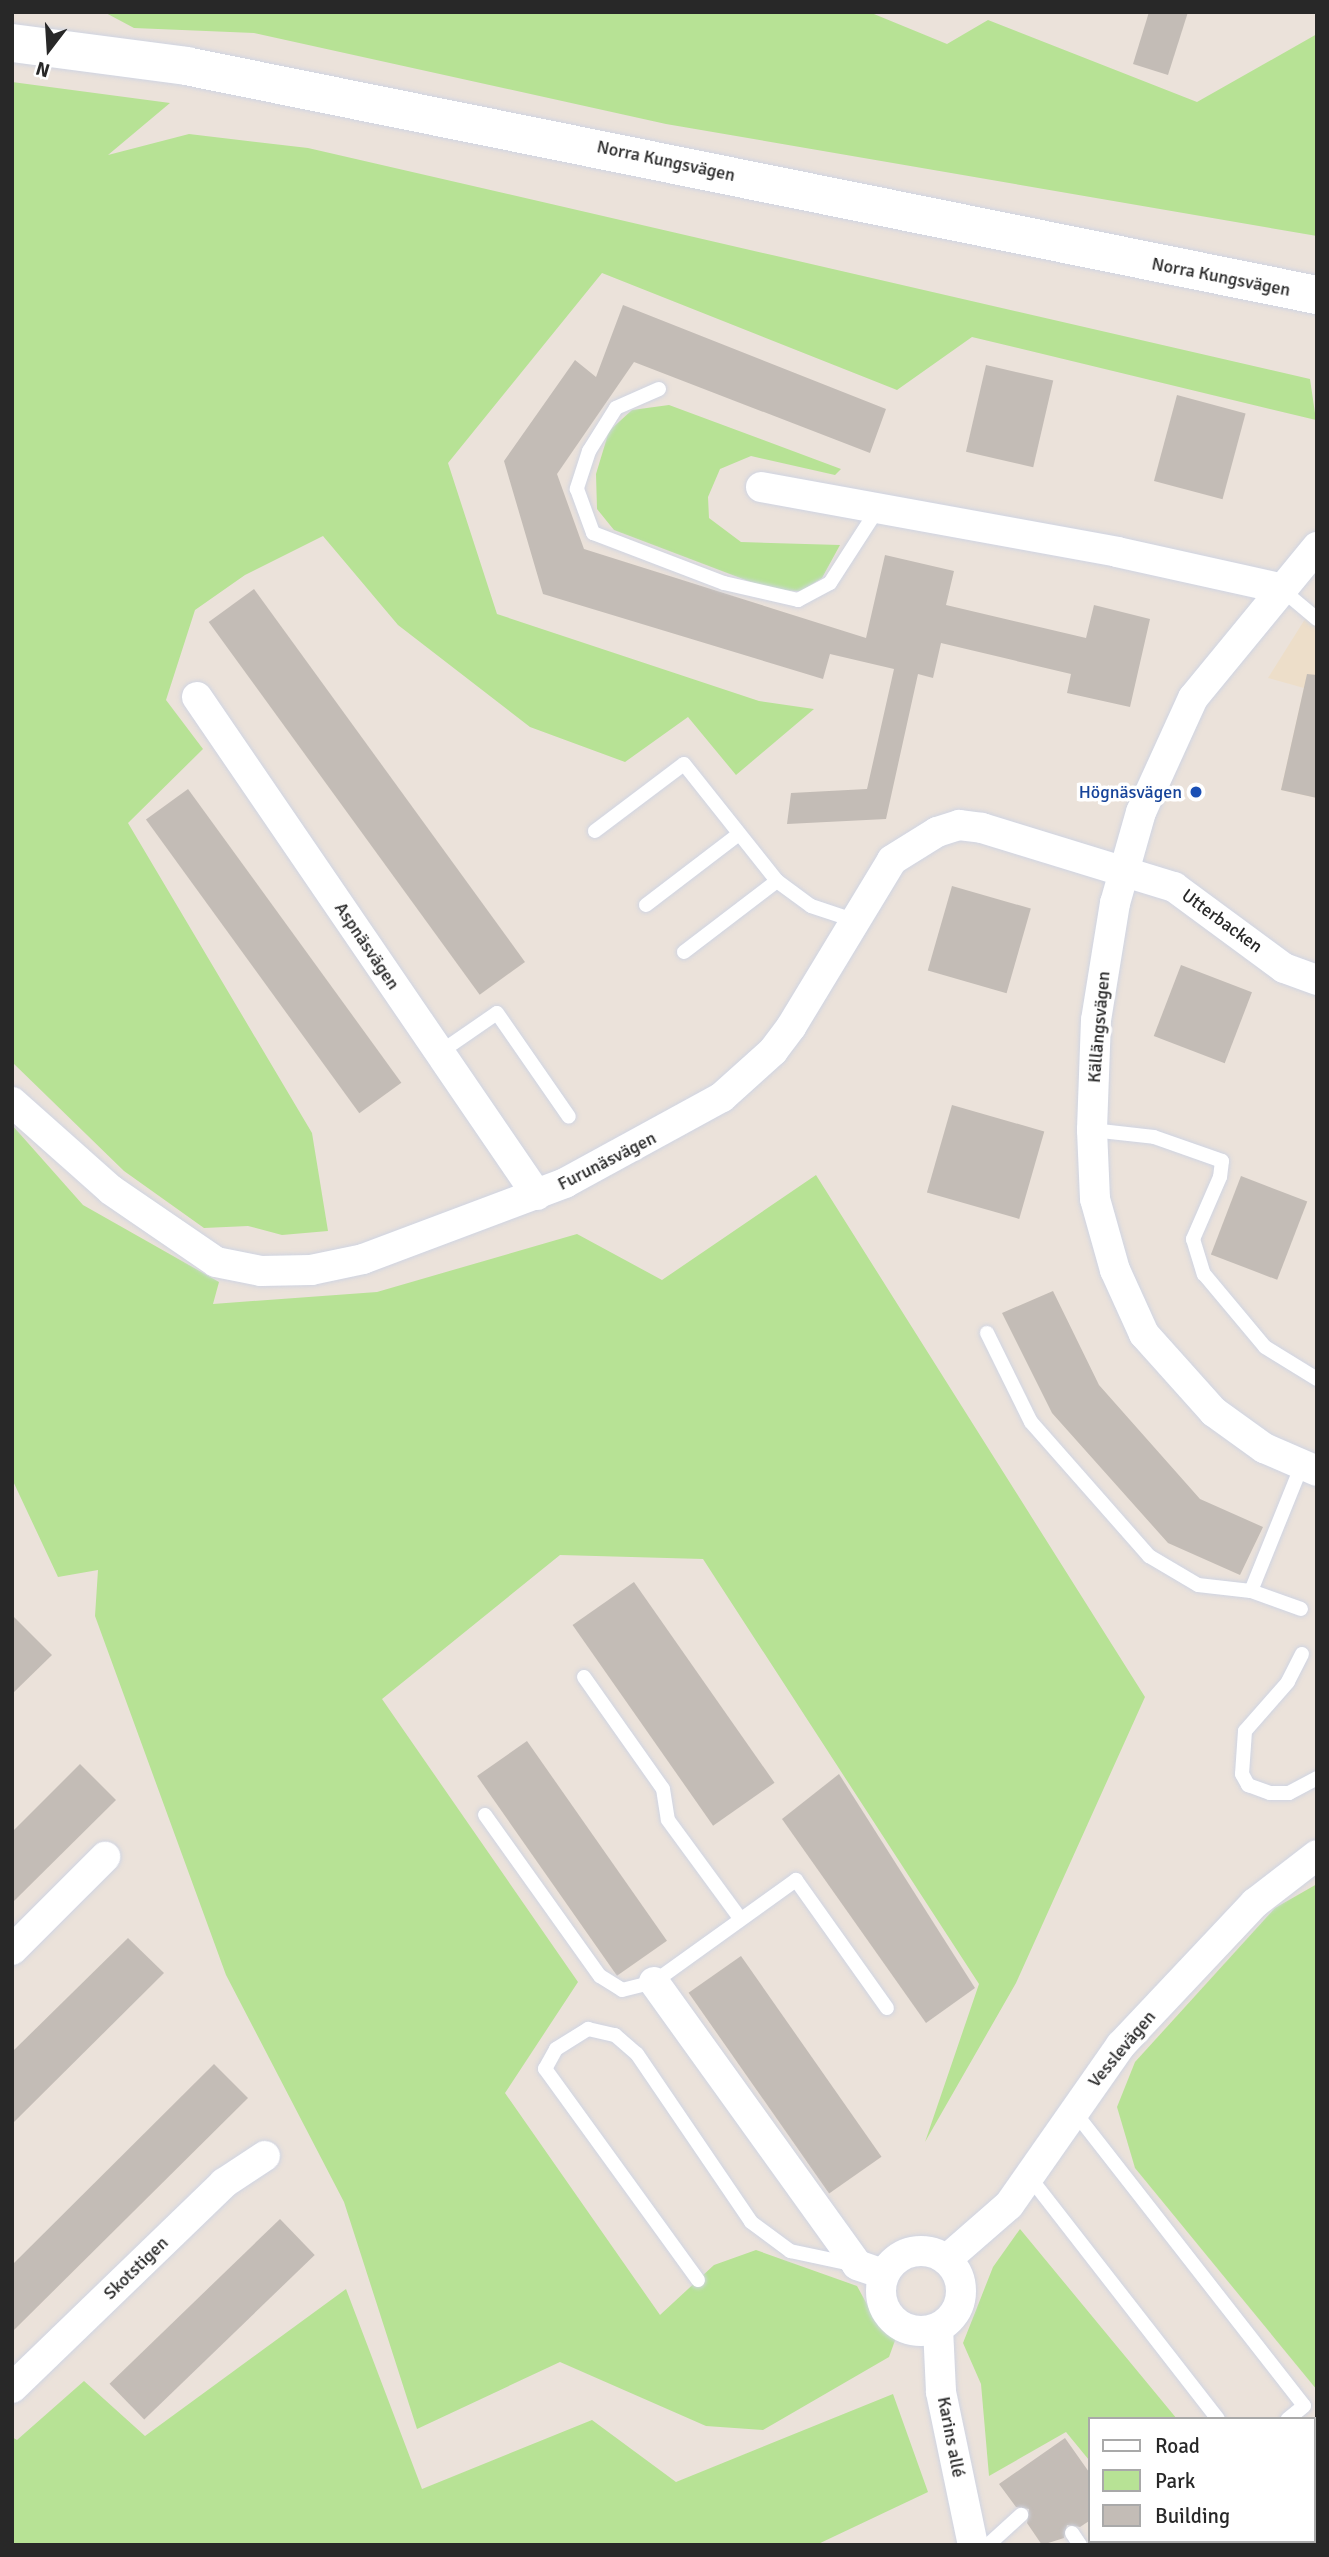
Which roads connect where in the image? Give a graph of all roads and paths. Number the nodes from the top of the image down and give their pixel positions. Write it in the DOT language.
graph roads {
  1 [pos="12,43"];
  2 [pos="1317,295"];
  3 [pos="659,389"];
  4 [pos="761,487"];
  5 [pos="880,506"];
  6 [pos="1317,547"];
  7 [pos="1280,588"];
  8 [pos="1317,619"];
  9 [pos="197,697"];
  10 [pos="595,831"];
  11 [pos="739,834"];
  12 [pos="1123,871"];
  13 [pos="777,881"];
  14 [pos="646,905"];
  15 [pos="853,920"];
  16 [pos="684,952"];
  17 [pos="1317,980"];
  18 [pos="439,1053"];
  19 [pos="12,1102"];
  20 [pos="569,1117"];
  21 [pos="1092,1130"];
  22 [pos="537,1195"];
  23 [pos="987,1333"];
  24 [pos="1317,1379"];
  25 [pos="1310,1468"];
  26 [pos="1251,1591"];
  27 [pos="1301,1609"];
  28 [pos="1302,1654"];
  29 [pos="584,1677"];
  30 [pos="1317,1778"];
  31 [pos="485,1815"];
  32 [pos="1317,1855"];
  33 [pos="105,1857"];
  34 [pos="739,1917"];
  35 [pos="12,1951"];
  36 [pos="654,1982"];
  37 [pos="887,2008"];
  38 [pos="1073,2110"];
  39 [pos="265,2156"];
  40 [pos="1028,2175"];
  41 [pos="947,2259"];
  42 [pos="870,2269"];
  43 [pos="698,2280"];
  44 [pos="938,2328"];
  45 [pos="12,2388"];
  46 [pos="1216,2417"];
  47 [pos="1290,2417"];
  48 [pos="1021,2515"];
  49 [pos="973,2545"];
  50 [pos="988,2545"];
  1 -- 2 [label="main road, Norra Kungsvägen"];
  3 -- 5 [label="lane"];
  4 -- 5 [label="street"];
  5 -- 7 [label="street"];
  6 -- 7 [label="street, Källängsvägen"];
  7 -- 8 [label="lane"];
  7 -- 12 [label="street, Källängsvägen"];
  9 -- 18 [label="street, Aspnäsvägen"];
  10 -- 11 [label="lane"];
  11 -- 13 [label="lane"];
  11 -- 14 [label="lane"];
  12 -- 15 [label="street, Furunäsvägen"];
  12 -- 17 [label="street, Utterbacken"];
  12 -- 21 [label="street, Källängsvägen"];
  13 -- 15 [label="lane"];
  13 -- 16 [label="lane"];
  15 -- 22 [label="street, Furunäsvägen"];
  18 -- 20 [label="lane"];
  18 -- 22 [label="street, Aspnäsvägen"];
  19 -- 22 [label="street, Furunäsvägen"];
  21 -- 24 [label="lane"];
  21 -- 25 [label="street, Källängsvägen"];
  23 -- 26 [label="lane"];
  25 -- 26 [label="lane"];
  26 -- 27 [label="lane"];
  28 -- 30 [label="lane"];
  29 -- 34 [label="lane"];
  31 -- 36 [label="lane"];
  32 -- 38 [label="street, Vesslevägen"];
  33 -- 35 [label="street"];
  34 -- 36 [label="lane"];
  34 -- 37 [label="lane"];
  36 -- 42 [label="street"];
  38 -- 40 [label="street, Vesslevägen"];
  38 -- 47 [label="lane"];
  39 -- 45 [label="street, Skotstigen"];
  40 -- 41 [label="street, Vesslevägen"];
  40 -- 46 [label="lane"];
  41 -- 42 [label="street"];
  41 -- 44 [label="street"];
  42 -- 43 [label="lane"];
  42 -- 44 [label="street"];
  44 -- 49 [label="street, Karins allé"];
  48 -- 50 [label="lane"];
}
